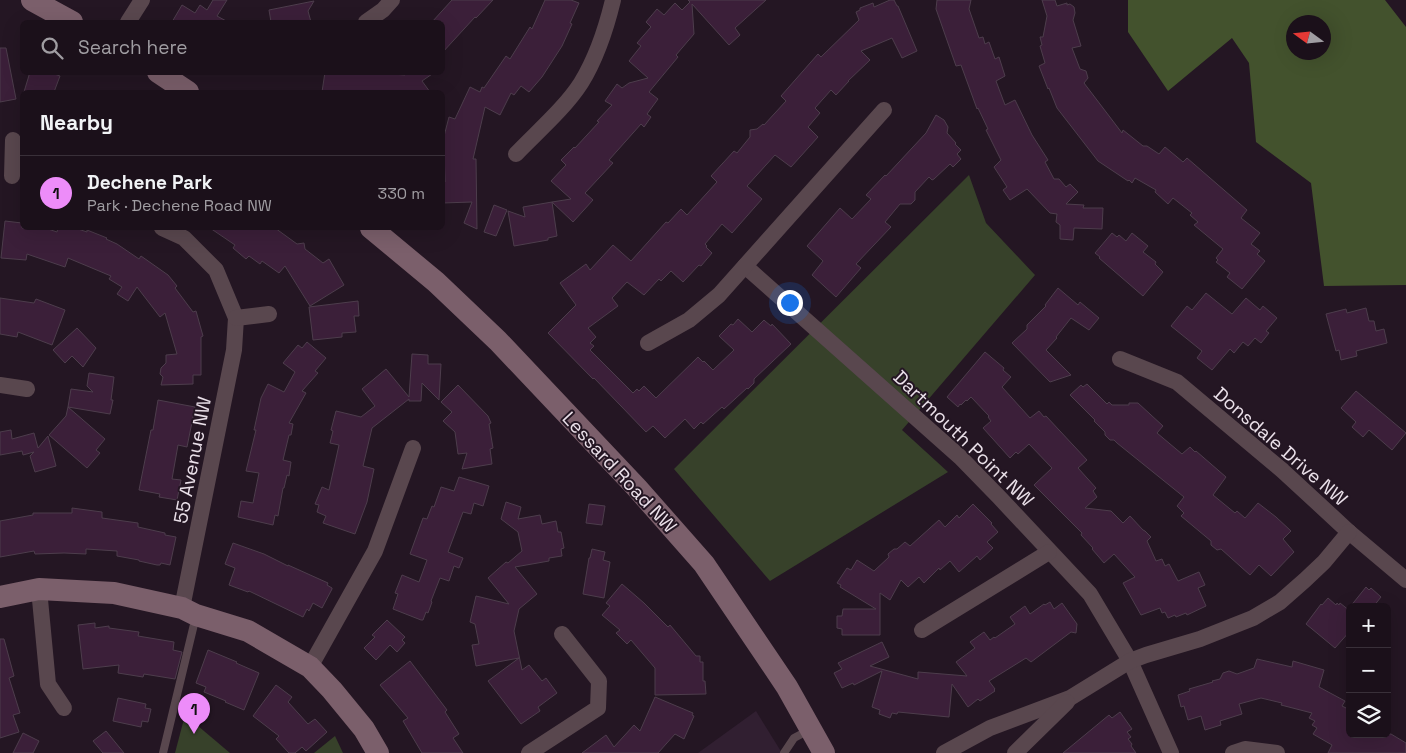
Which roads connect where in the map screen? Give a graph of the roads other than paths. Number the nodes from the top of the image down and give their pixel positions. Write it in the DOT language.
graph roads {
  1 [pos="32,0"];
  2 [pos="142,0"];
  3 [pos="392,0"];
  4 [pos="613,0"];
  5 [pos="68,20"];
  6 [pos="129,20"];
  7 [pos="369,20"];
  8 [pos="162,75"];
  9 [pos="185,90"];
  10 [pos="884,110"];
  11 [pos="14,140"];
  12 [pos="516,154"];
  13 [pos="12,176"];
  14 [pos="166,230"];
  15 [pos="373,230"];
  16 [pos="746,266"];
  17 [pos="269,314"];
  18 [pos="236,318"];
  19 [pos="648,343"];
  20 [pos="1120,358"];
  21 [pos="0,385"];
  22 [pos="27,389"];
  23 [pos="413,448"];
  24 [pos="1349,532"];
  25 [pos="1049,552"];
  26 [pos="1406,580"];
  27 [pos="39,589"];
  28 [pos="0,597"];
  29 [pos="189,611"];
  30 [pos="922,630"];
  31 [pos="562,634"];
  32 [pos="1130,661"];
  33 [pos="310,667"];
  34 [pos="1070,698"];
  35 [pos="64,708"];
  36 [pos="810,729"];
  37 [pos="164,753"];
  38 [pos="378,753"];
  39 [pos="529,753"];
  40 [pos="784,753"];
  41 [pos="824,753"];
  42 [pos="944,753"];
  43 [pos="1015,753"];
  44 [pos="1171,753"];
  45 [pos="1233,753"];
  46 [pos="1277,753"];
  1 -- 5 [label="main road"];
  2 -- 6 [label="street"];
  3 -- 7 [label="street"];
  4 -- 12 [label="street"];
  8 -- 9 [label="main road"];
  10 -- 16 [label="street"];
  11 -- 13 [label="street"];
  14 -- 18 [label="street"];
  15 -- 36 [label="main road, Lessard Road NW"];
  16 -- 19 [label="street"];
  16 -- 25 [label="street, Dartmouth Point NW"];
  17 -- 18 [label="street"];
  18 -- 29 [label="street, 55 Avenue NW"];
  20 -- 24 [label="street, Donsdale Drive NW"];
  21 -- 22 [label="street"];
  23 -- 33 [label="street"];
  24 -- 26 [label="street, Donsdale Drive NW"];
  24 -- 32 [label="street"];
  25 -- 30 [label="street"];
  25 -- 32 [label="street, Dartmouth Point NW"];
  27 -- 28 [label="main road"];
  27 -- 29 [label="main road"];
  27 -- 35 [label="street"];
  29 -- 33 [label="main road"];
  29 -- 37 [label="lane"];
  31 -- 39 [label="street"];
  32 -- 34 [label="street"];
  32 -- 44 [label="street, Dartmouth Point NW"];
  33 -- 38 [label="main road"];
  34 -- 42 [label="street"];
  34 -- 43 [label="street"];
  36 -- 40 [label="lane"];
  36 -- 41 [label="main road, Lessard Road NW"];
  45 -- 46 [label="street"];
}
